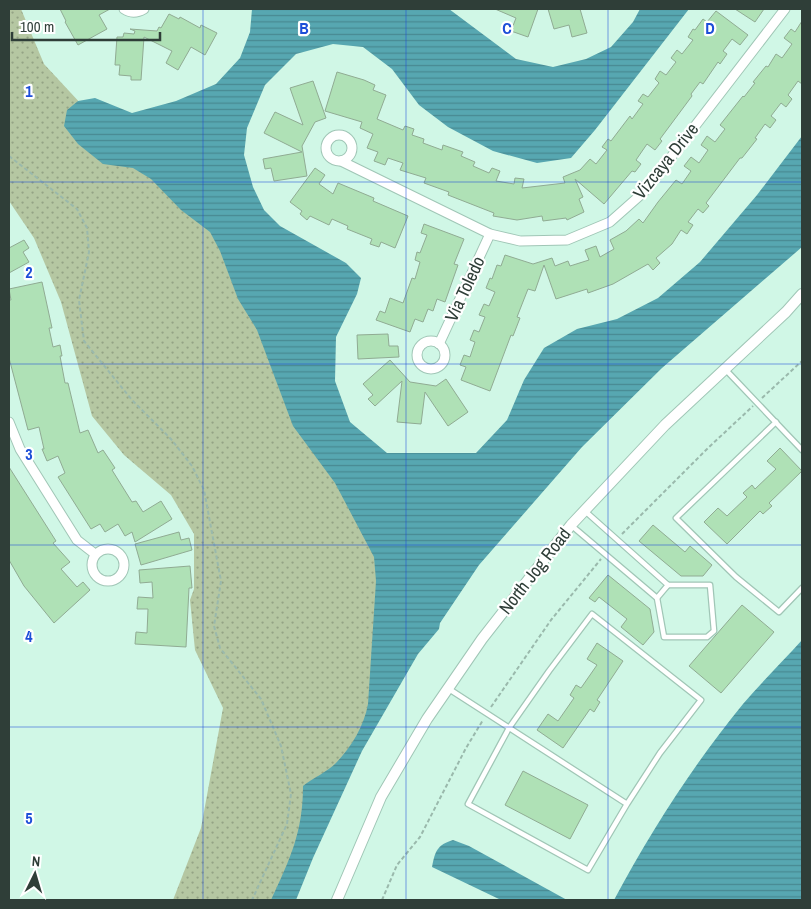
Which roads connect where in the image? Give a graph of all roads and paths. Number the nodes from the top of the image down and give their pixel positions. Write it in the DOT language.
graph roads {
  1 [pos="124,9"];
  2 [pos="144,9"];
  3 [pos="785,9"];
  4 [pos="9,156"];
  5 [pos="341,161"];
  6 [pos="490,234"];
  7 [pos="802,294"];
  8 [pos="439,344"];
  9 [pos="802,361"];
  10 [pos="725,369"];
  11 [pos="757,403"];
  12 [pos="9,422"];
  13 [pos="776,422"];
  14 [pos="802,450"];
  15 [pos="584,510"];
  16 [pos="571,525"];
  17 [pos="617,540"];
  18 [pos="95,554"];
  19 [pos="605,554"];
  20 [pos="668,585"];
  21 [pos="802,588"];
  22 [pos="657,598"];
  23 [pos="448,688"];
  24 [pos="487,714"];
  25 [pos="509,728"];
  26 [pos="627,804"];
  27 [pos="252,900"];
  28 [pos="338,900"];
  29 [pos="382,900"];
  1 -- 2 [label="street"];
  3 -- 6 [label="street, Vizcaya Drive"];
  4 -- 27 [label="path"];
  5 -- 6 [label="street, Vizcaya Drive"];
  6 -- 8 [label="street, Via Toledo"];
  7 -- 10 [label="street, North Jog Road"];
  9 -- 11 [label="path"];
  10 -- 11 [label="lane"];
  10 -- 15 [label="street, North Jog Road"];
  11 -- 13 [label="lane"];
  11 -- 17 [label="path"];
  12 -- 18 [label="street"];
  13 -- 14 [label="lane"];
  13 -- 21 [label="lane"];
  15 -- 16 [label="street, North Jog Road"];
  15 -- 17 [label="lane"];
  16 -- 19 [label="lane"];
  16 -- 23 [label="street, North Jog Road"];
  17 -- 20 [label="lane"];
  19 -- 22 [label="lane"];
  19 -- 24 [label="path"];
  20 -- 22 [label="lane"];
  20 -- 22 [label="lane"];
  23 -- 24 [label="lane"];
  23 -- 28 [label="street, North Jog Road"];
  24 -- 25 [label="lane"];
  24 -- 29 [label="path"];
  25 -- 26 [label="lane"];
  25 -- 26 [label="lane"];
  25 -- 26 [label="lane"];
}
